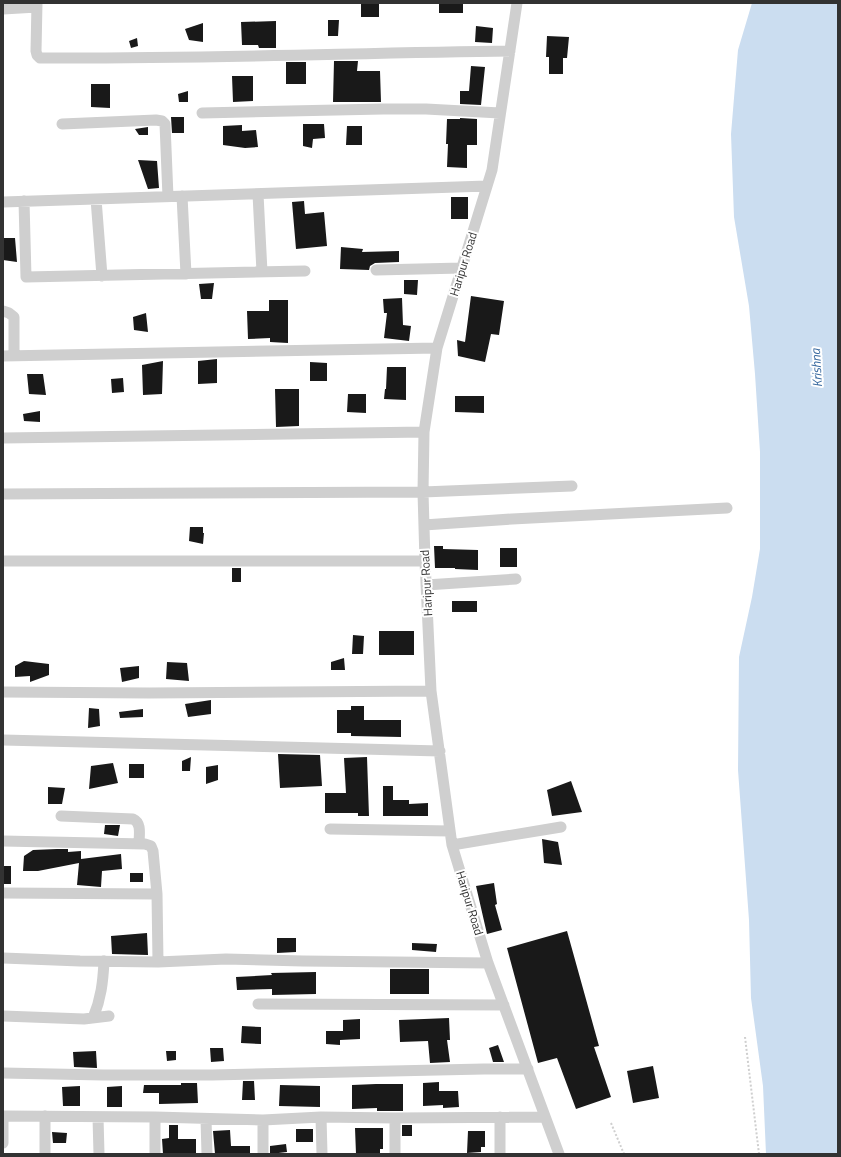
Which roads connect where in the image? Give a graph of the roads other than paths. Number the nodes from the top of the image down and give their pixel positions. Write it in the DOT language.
graph roads {
  1 [pos="517,3"];
  2 [pos="37,5"];
  3 [pos="3,9"];
  4 [pos="510,51"];
  5 [pos="202,113"];
  6 [pos="500,113"];
  7 [pos="62,124"];
  8 [pos="487,186"];
  9 [pos="258,194"];
  10 [pos="182,196"];
  11 [pos="168,197"];
  12 [pos="96,199"];
  13 [pos="24,201"];
  14 [pos="3,202"];
  15 [pos="462,268"];
  16 [pos="376,270"];
  17 [pos="262,272"];
  18 [pos="304,272"];
  19 [pos="186,274"];
  20 [pos="102,276"];
  21 [pos="3,312"];
  22 [pos="437,348"];
  23 [pos="3,356"];
  24 [pos="14,356"];
  25 [pos="424,432"];
  26 [pos="3,438"];
  27 [pos="572,486"];
  28 [pos="422,492"];
  29 [pos="3,494"];
  30 [pos="727,508"];
  31 [pos="424,525"];
  32 [pos="3,561"];
  33 [pos="425,561"];
  34 [pos="516,579"];
  35 [pos="426,585"];
  36 [pos="432,691"];
  37 [pos="3,692"];
  38 [pos="3,740"];
  39 [pos="440,751"];
  40 [pos="61,816"];
  41 [pos="561,827"];
  42 [pos="330,829"];
  43 [pos="450,830"];
  44 [pos="3,841"];
  45 [pos="139,844"];
  46 [pos="452,845"];
  47 [pos="3,893"];
  48 [pos="156,894"];
  49 [pos="3,958"];
  50 [pos="104,961"];
  51 [pos="158,962"];
  52 [pos="488,963"];
  53 [pos="258,1004"];
  54 [pos="504,1005"];
  55 [pos="3,1016"];
  56 [pos="109,1016"];
  57 [pos="93,1018"];
  58 [pos="528,1069"];
  59 [pos="3,1073"];
  60 [pos="3,1116"];
  61 [pos="45,1116"];
  62 [pos="98,1117"];
  63 [pos="155,1117"];
  64 [pos="321,1117"];
  65 [pos="500,1117"];
  66 [pos="545,1117"];
  67 [pos="206,1118"];
  68 [pos="395,1118"];
  69 [pos="263,1120"];
  70 [pos="3,1144"];
  71 [pos="45,1154"];
  72 [pos="99,1154"];
  73 [pos="155,1154"];
  74 [pos="207,1154"];
  75 [pos="263,1154"];
  76 [pos="322,1154"];
  77 [pos="395,1154"];
  78 [pos="500,1154"];
  79 [pos="559,1154"];
  1 -- 4 [label="street, Haripur Road"];
  2 -- 3 [label="street"];
  2 -- 4 [label="street"];
  4 -- 6 [label="street, Haripur Road"];
  5 -- 6 [label="street"];
  6 -- 8 [label="street, Haripur Road"];
  7 -- 11 [label="street"];
  8 -- 9 [label="street"];
  8 -- 15 [label="street, Haripur Road"];
  9 -- 10 [label="street"];
  9 -- 17 [label="street"];
  10 -- 11 [label="street"];
  10 -- 19 [label="street"];
  11 -- 12 [label="street"];
  12 -- 13 [label="street"];
  12 -- 20 [label="street"];
  13 -- 14 [label="street"];
  13 -- 20 [label="street"];
  15 -- 16 [label="street"];
  15 -- 22 [label="street, Haripur Road"];
  17 -- 18 [label="street"];
  17 -- 19 [label="street"];
  19 -- 20 [label="street"];
  21 -- 24 [label="street"];
  22 -- 24 [label="street"];
  22 -- 25 [label="street, Haripur Road"];
  23 -- 24 [label="street"];
  25 -- 26 [label="street"];
  25 -- 28 [label="street, Haripur Road"];
  27 -- 28 [label="street"];
  28 -- 29 [label="street"];
  28 -- 31 [label="street, Haripur Road"];
  30 -- 31 [label="street"];
  31 -- 33 [label="street, Haripur Road"];
  32 -- 33 [label="street"];
  33 -- 35 [label="street, Haripur Road"];
  34 -- 35 [label="street"];
  35 -- 36 [label="street, Haripur Road"];
  36 -- 37 [label="street"];
  36 -- 39 [label="street, Haripur Road"];
  38 -- 39 [label="street"];
  39 -- 43 [label="street, Haripur Road"];
  40 -- 45 [label="street"];
  41 -- 46 [label="street"];
  42 -- 43 [label="street"];
  43 -- 46 [label="street, Haripur Road"];
  44 -- 45 [label="street"];
  45 -- 48 [label="street"];
  46 -- 52 [label="street, Haripur Road"];
  47 -- 48 [label="street"];
  48 -- 51 [label="street"];
  49 -- 50 [label="street"];
  50 -- 51 [label="street"];
  50 -- 57 [label="street"];
  51 -- 52 [label="street"];
  52 -- 54 [label="street, Haripur Road"];
  53 -- 54 [label="street"];
  54 -- 58 [label="street, Haripur Road"];
  55 -- 57 [label="street"];
  56 -- 57 [label="street"];
  58 -- 59 [label="street"];
  58 -- 66 [label="street, Haripur Road"];
  60 -- 61 [label="street"];
  60 -- 70 [label="street"];
  61 -- 62 [label="street"];
  61 -- 71 [label="street"];
  62 -- 63 [label="street"];
  62 -- 72 [label="street"];
  63 -- 67 [label="street"];
  63 -- 73 [label="street"];
  64 -- 68 [label="street"];
  64 -- 69 [label="street"];
  64 -- 76 [label="street"];
  65 -- 66 [label="street"];
  65 -- 68 [label="street"];
  65 -- 78 [label="street"];
  66 -- 79 [label="street, Haripur Road"];
  67 -- 69 [label="street"];
  67 -- 74 [label="street"];
  68 -- 77 [label="street"];
  69 -- 75 [label="street"];
}
